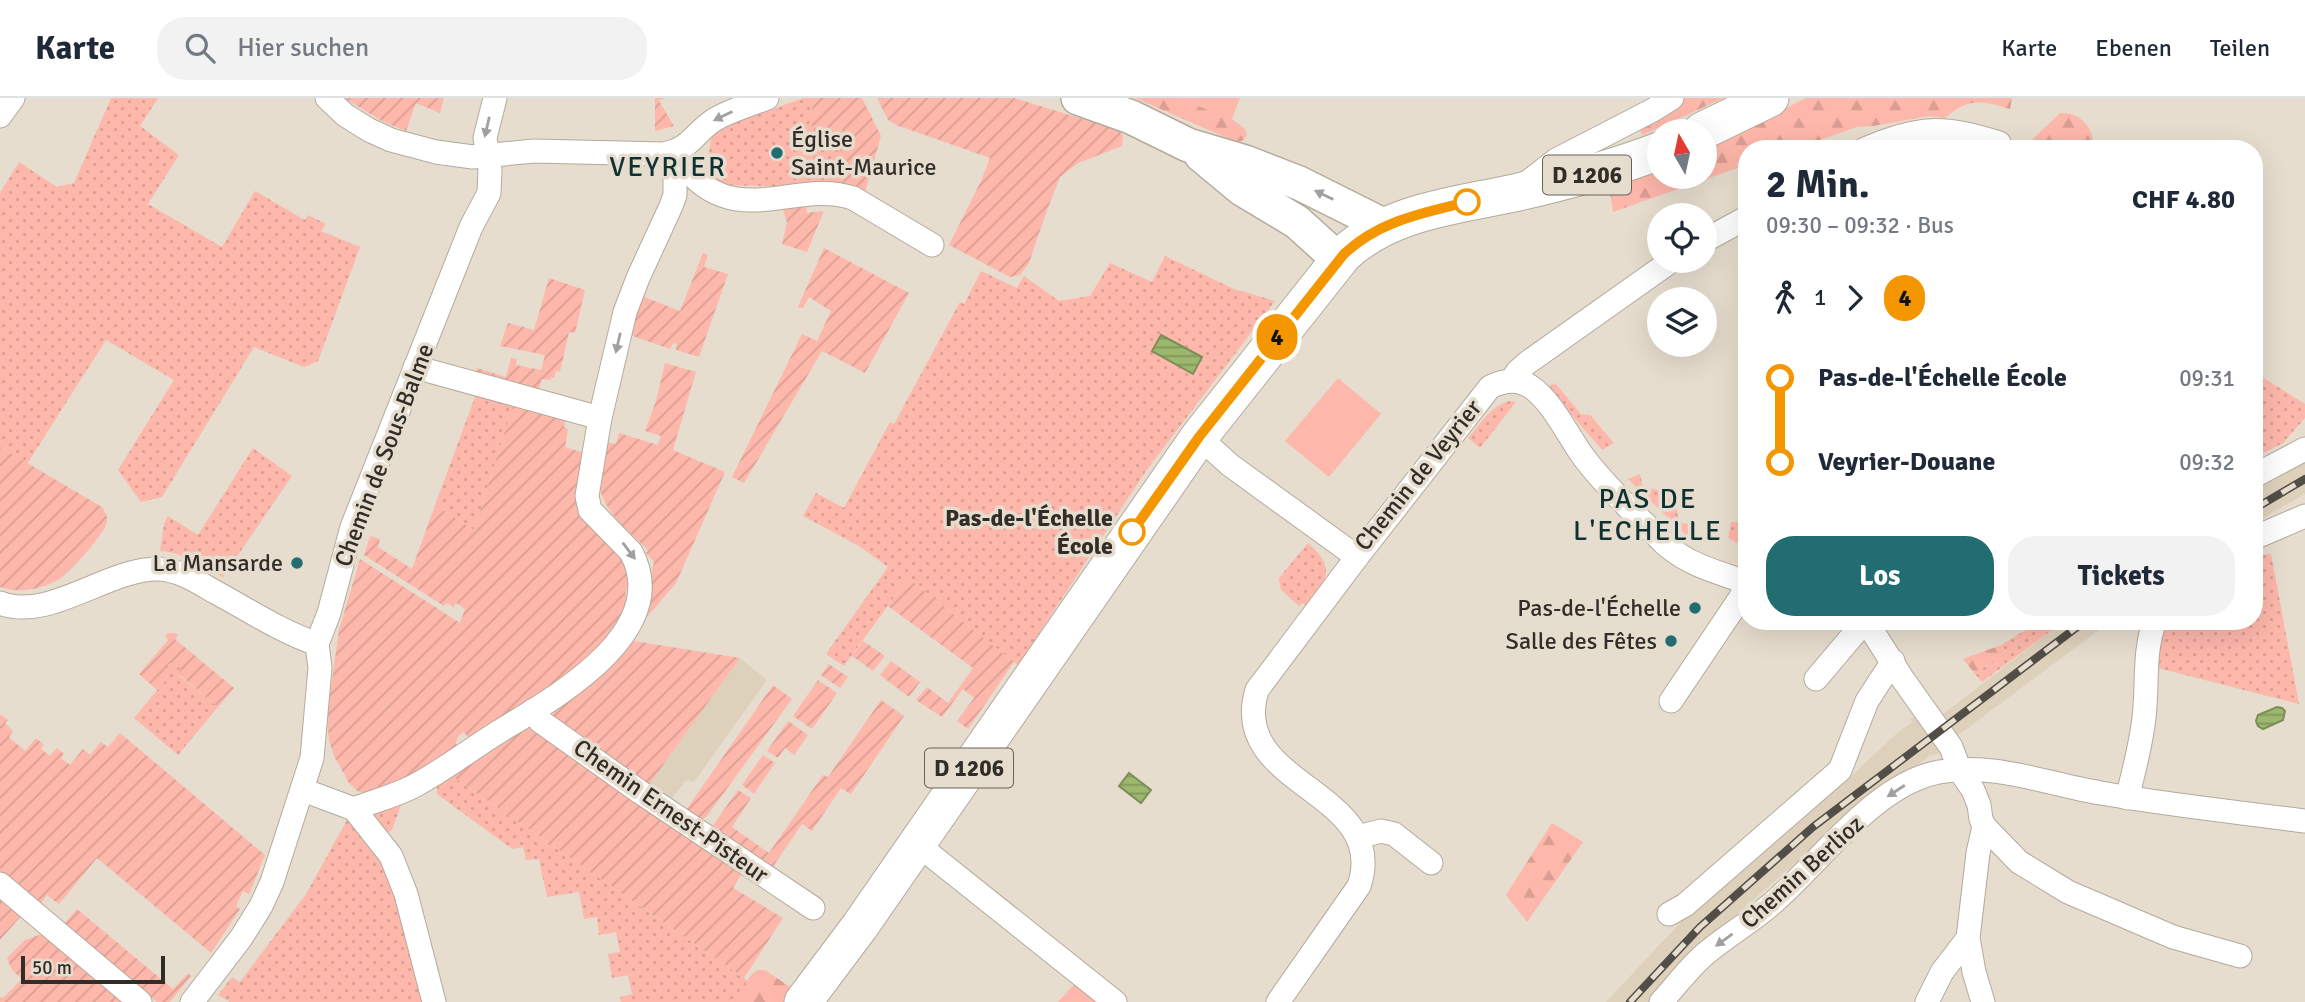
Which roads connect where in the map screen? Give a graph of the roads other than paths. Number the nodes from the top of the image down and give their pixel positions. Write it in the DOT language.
graph roads {
  1 [pos="13,98"];
  2 [pos="327,98"];
  3 [pos="495,98"];
  4 [pos="767,98"];
  5 [pos="1078,98"];
  6 [pos="1672,98"];
  7 [pos="1770,98"];
  8 [pos="0,116"];
  9 [pos="1717,124"];
  10 [pos="1889,140"];
  11 [pos="1988,140"];
  12 [pos="1188,145"];
  13 [pos="687,146"];
  14 [pos="663,154"];
  15 [pos="488,155"];
  16 [pos="1647,155"];
  17 [pos="682,174"];
  18 [pos="1513,193"];
  19 [pos="1738,222"];
  20 [pos="1376,231"];
  21 [pos="1717,233"];
  22 [pos="932,245"];
  23 [pos="1339,260"];
  24 [pos="1654,273"];
  25 [pos="415,368"];
  26 [pos="1512,380"];
  27 [pos="600,418"];
  28 [pos="1199,437"];
  29 [pos="2305,449"];
  30 [pos="2263,471"];
  31 [pos="2305,516"];
  32 [pos="2263,534"];
  33 [pos="1357,557"];
  34 [pos="1738,579"];
  35 [pos="1738,601"];
  36 [pos="0,603"];
  37 [pos="1857,630"];
  38 [pos="1871,630"];
  39 [pos="2153,630"];
  40 [pos="317,644"];
  41 [pos="1893,661"];
  42 [pos="1815,679"];
  43 [pos="1671,701"];
  44 [pos="534,710"];
  45 [pos="1959,771"];
  46 [pos="303,790"];
  47 [pos="2127,798"];
  48 [pos="354,809"];
  49 [pos="2305,821"];
  50 [pos="1984,826"];
  51 [pos="1358,836"];
  52 [pos="917,844"];
  53 [pos="1431,863"];
  54 [pos="0,884"];
  55 [pos="813,908"];
  56 [pos="1670,914"];
  57 [pos="1968,938"];
  58 [pos="2240,956"];
  59 [pos="140,1002"];
  60 [pos="192,1002"];
  61 [pos="433,1002"];
  62 [pos="803,1002"];
  63 [pos="1115,1002"];
  64 [pos="1278,1002"];
  65 [pos="1661,1002"];
  66 [pos="1927,1002"];
  67 [pos="1983,1002"];
  1 -- 8 [label="street"];
  2 -- 15 [label="street"];
  3 -- 15 [label="street, Chemin de Sous-Balme, one-way"];
  4 -- 13 [label="street, one-way"];
  5 -- 12 [label="main road"];
  6 -- 18 [label="street"];
  7 -- 9 [label="main road"];
  10 -- 11 [label="street"];
  20 -- 12 [label="main road, one-way"];
  12 -- 23 [label="main road"];
  13 -- 14 [label="street"];
  13 -- 17 [label="street"];
  14 -- 15 [label="street"];
  14 -- 17 [label="street"];
  15 -- 25 [label="street, Chemin de Sous-Balme"];
  16 -- 18 [label="main road, D 1206"];
  17 -- 22 [label="street"];
  17 -- 27 [label="street, one-way"];
  18 -- 20 [label="main road, D 1206"];
  19 -- 21 [label="street"];
  20 -- 23 [label="main road, D 1206"];
  23 -- 28 [label="main road, D 1206"];
  24 -- 26 [label="street, Chemin de Veyrier"];
  25 -- 27 [label="street"];
  25 -- 40 [label="street, Chemin de Sous-Balme"];
  26 -- 33 [label="street, Chemin de Veyrier"];
  26 -- 34 [label="street"];
  27 -- 44 [label="street, one-way"];
  28 -- 33 [label="street, Chemin de Veyrier"];
  28 -- 52 [label="main road, D 1206"];
  29 -- 30 [label="street"];
  31 -- 32 [label="street"];
  33 -- 51 [label="street"];
  35 -- 43 [label="street"];
  36 -- 40 [label="street"];
  37 -- 42 [label="street"];
  38 -- 41 [label="street"];
  39 -- 47 [label="street"];
  40 -- 46 [label="street, Chemin de Sous-Balme"];
  41 -- 45 [label="street"];
  41 -- 56 [label="street"];
  44 -- 48 [label="street"];
  44 -- 55 [label="street, Chemin Ernest-Pisteur"];
  45 -- 47 [label="street, Chemin Berlioz"];
  45 -- 50 [label="street"];
  45 -- 65 [label="street, Chemin Berlioz, one-way"];
  46 -- 48 [label="street"];
  46 -- 60 [label="street, Chemin de Sous-Balme"];
  47 -- 49 [label="street, Chemin Berlioz"];
  48 -- 61 [label="street"];
  50 -- 57 [label="street"];
  50 -- 58 [label="street"];
  51 -- 53 [label="street"];
  51 -- 64 [label="street"];
  52 -- 62 [label="main road, D 1206"];
  52 -- 63 [label="street"];
  54 -- 59 [label="street"];
  57 -- 66 [label="street"];
  57 -- 67 [label="street"];
}
